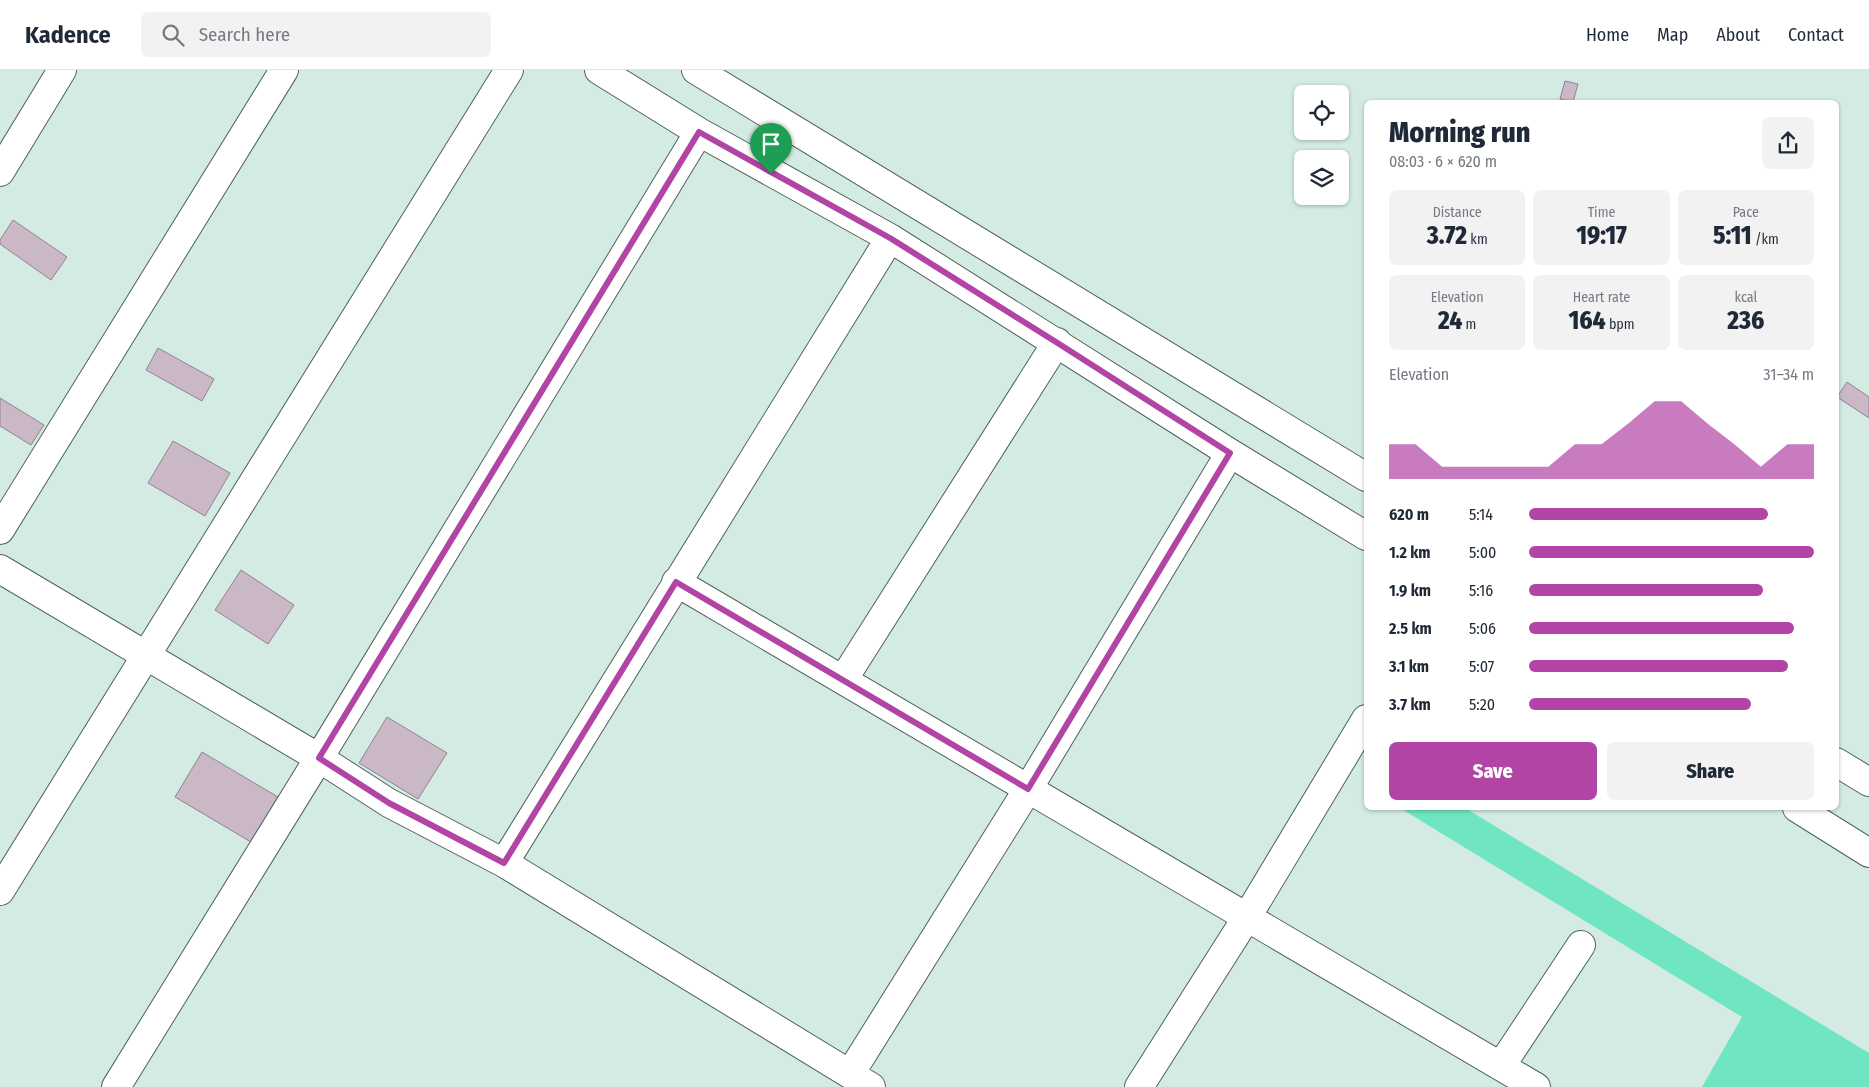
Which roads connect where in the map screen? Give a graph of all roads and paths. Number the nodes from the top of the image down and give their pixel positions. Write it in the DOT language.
graph roads {
  1 [pos="62,70"];
  2 [pos="284,70"];
  3 [pos="509,70"];
  4 [pos="600,70"];
  5 [pos="696,70"];
  6 [pos="699,132"];
  7 [pos="0,172"];
  8 [pos="890,238"];
  9 [pos="1056,342"];
  10 [pos="1230,453"];
  11 [pos="1364,476"];
  12 [pos="0,530"];
  13 [pos="1364,535"];
  14 [pos="0,569"];
  15 [pos="676,582"];
  16 [pos="146,656"];
  17 [pos="843,680"];
  18 [pos="1364,722"];
  19 [pos="319,758"];
  20 [pos="1839,764"];
  21 [pos="1869,782"];
  22 [pos="1028,789"];
  23 [pos="1800,810"];
  24 [pos="1869,853"];
  25 [pos="504,863"];
  26 [pos="0,891"];
  27 [pos="1247,917"];
  28 [pos="1581,945"];
  29 [pos="1501,1066"];
  30 [pos="860,1081"];
  31 [pos="116,1087"];
  32 [pos="1139,1087"];
  33 [pos="1536,1087"];
  1 -- 7 [label="street"];
  2 -- 12 [label="street"];
  3 -- 16 [label="street"];
  4 -- 6 [label="street"];
  5 -- 11 [label="street"];
  6 -- 8 [label="street"];
  6 -- 19 [label="street"];
  8 -- 9 [label="street"];
  8 -- 15 [label="street"];
  9 -- 10 [label="street"];
  9 -- 17 [label="street"];
  10 -- 13 [label="street"];
  10 -- 22 [label="street"];
  14 -- 16 [label="street"];
  15 -- 17 [label="street"];
  15 -- 25 [label="street"];
  16 -- 19 [label="street"];
  16 -- 26 [label="street"];
  17 -- 22 [label="street"];
  18 -- 27 [label="street"];
  19 -- 25 [label="street"];
  19 -- 31 [label="street"];
  20 -- 21 [label="street"];
  22 -- 27 [label="street"];
  22 -- 30 [label="street"];
  23 -- 24 [label="street"];
  25 -- 30 [label="street"];
  27 -- 29 [label="street"];
  27 -- 32 [label="street"];
  28 -- 29 [label="street"];
  29 -- 33 [label="street"];
}
